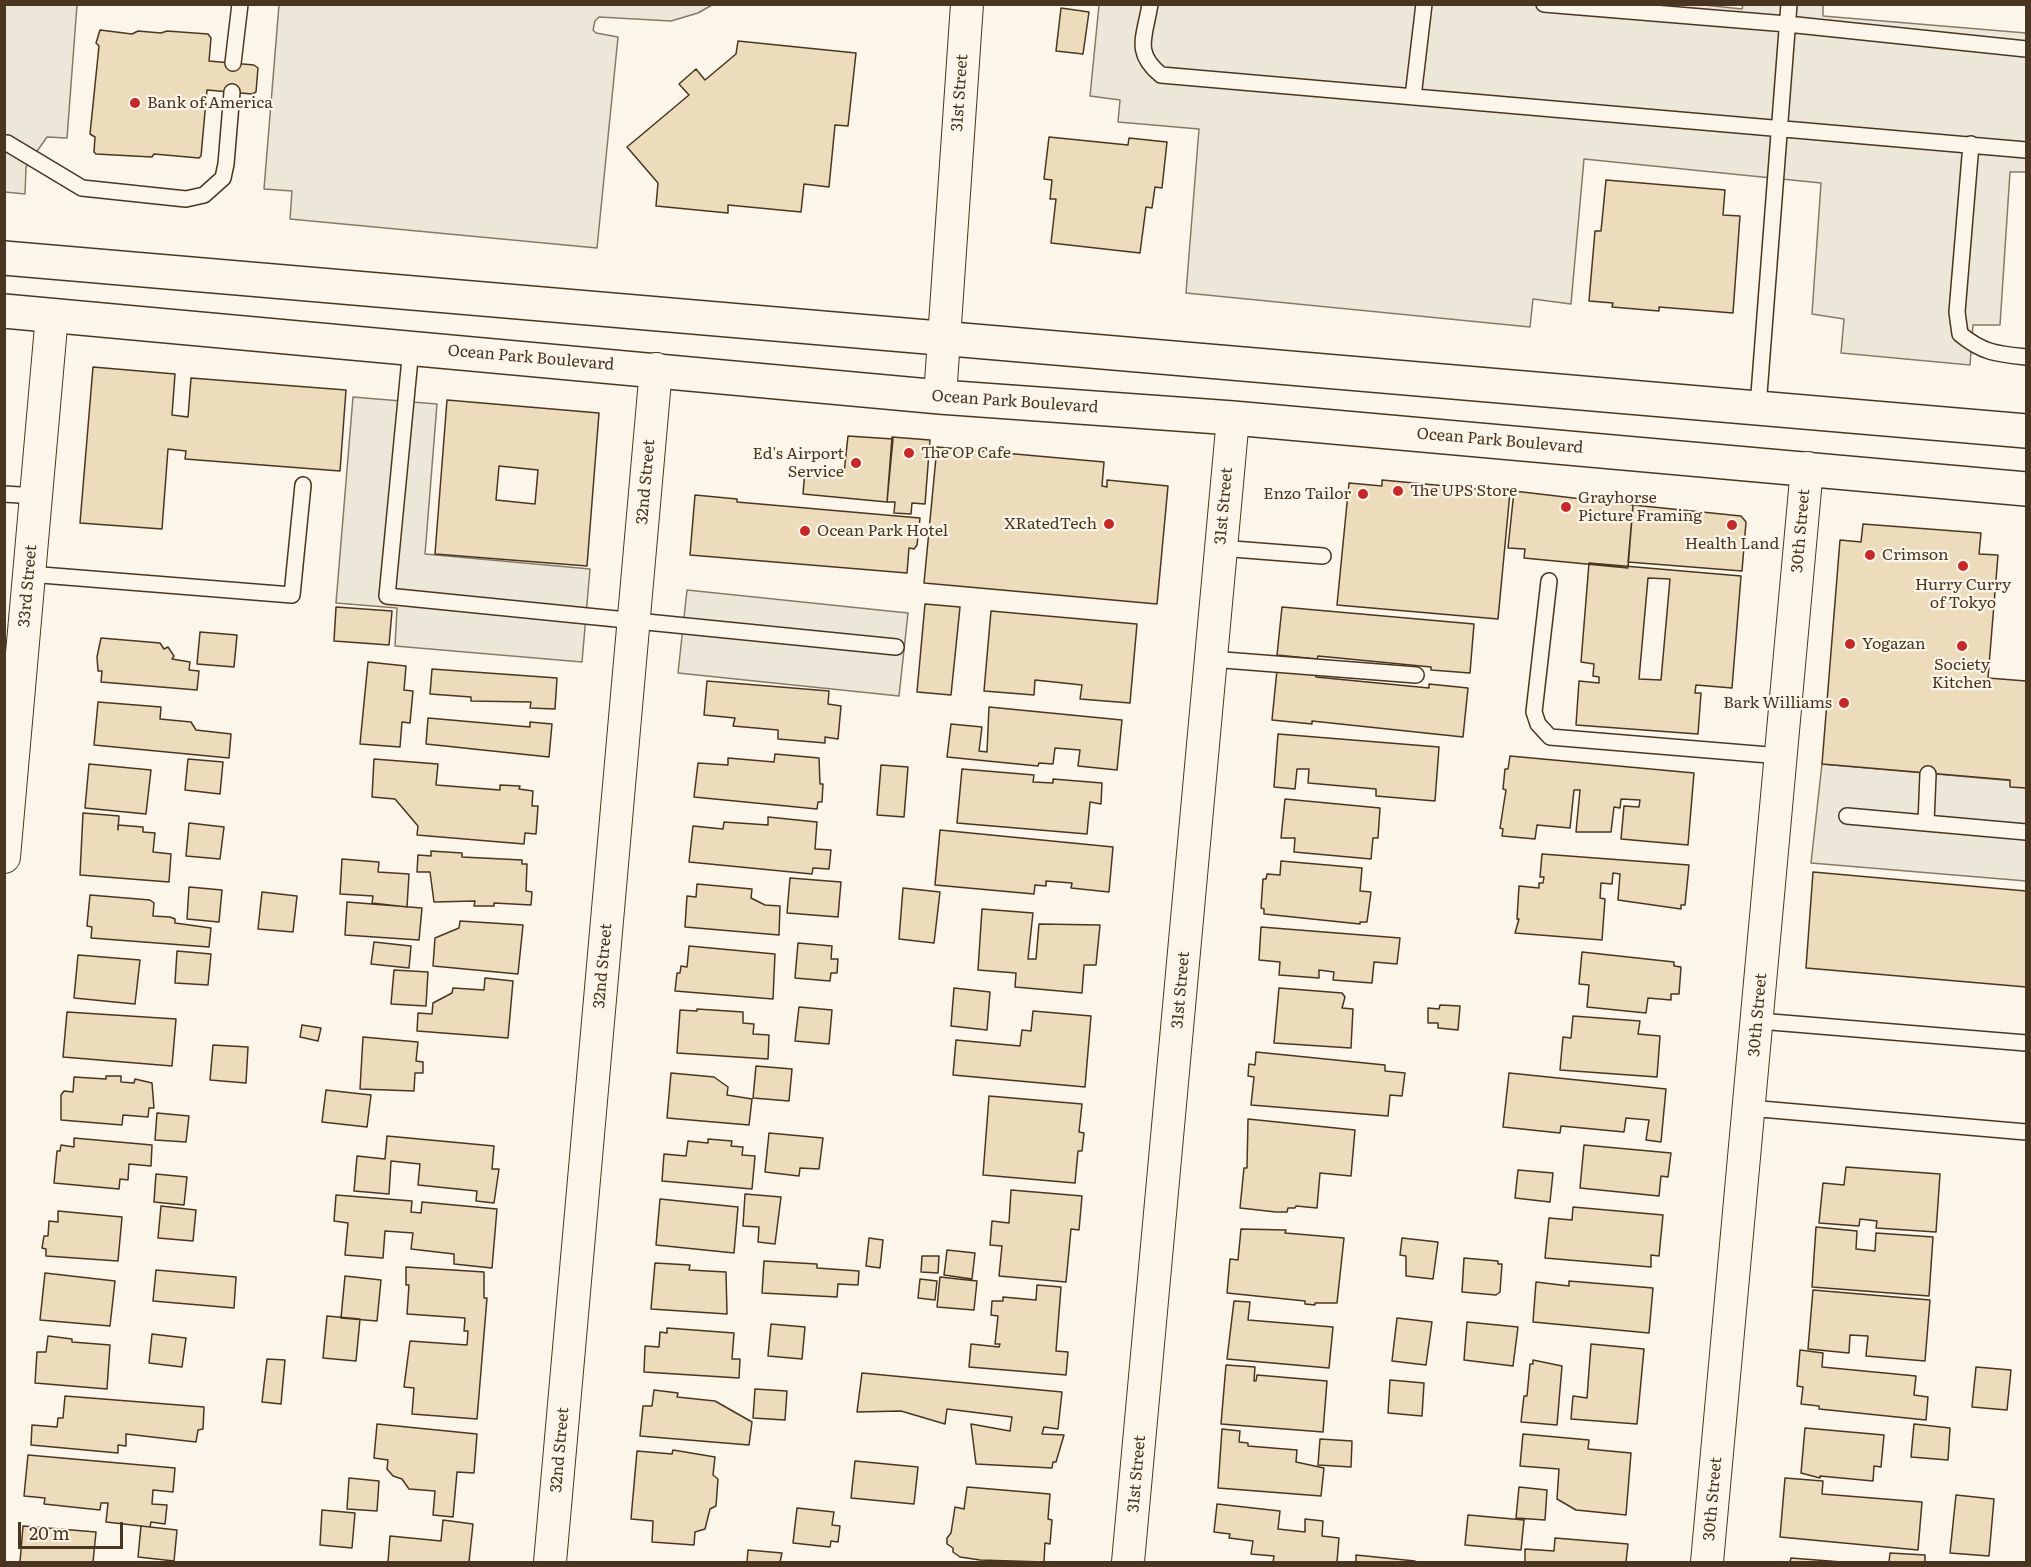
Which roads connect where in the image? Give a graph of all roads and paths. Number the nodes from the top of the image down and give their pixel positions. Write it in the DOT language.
graph roads {
  1 [pos="240,4"];
  2 [pos="967,4"];
  3 [pos="1150,4"];
  4 [pos="1424,4"];
  5 [pos="1544,4"];
  6 [pos="1789,4"];
  7 [pos="1787,24"];
  8 [pos="2026,49"];
  9 [pos="233,63"];
  10 [pos="232,92"];
  11 [pos="1413,97"];
  12 [pos="1781,128"];
  13 [pos="7,143"];
  14 [pos="1971,144"];
  15 [pos="2026,150"];
  16 [pos="4,258"];
  17 [pos="4,311"];
  18 [pos="52,315"];
  19 [pos="943,340"];
  20 [pos="411,348"];
  21 [pos="2026,357"];
  22 [pos="656,369"];
  23 [pos="940,397"];
  24 [pos="1758,407"];
  25 [pos="1233,418"];
  26 [pos="2026,431"];
  27 [pos="1807,468"];
  28 [pos="303,484"];
  29 [pos="2026,489"];
  30 [pos="4,494"];
  31 [pos="36,496"];
  32 [pos="1220,548"];
  33 [pos="1323,556"];
  34 [pos="29,574"];
  35 [pos="1550,581"];
  36 [pos="633,622"];
  37 [pos="896,647"];
  38 [pos="1211,659"];
  39 [pos="1416,675"];
  40 [pos="1781,756"];
  41 [pos="1928,774"];
  42 [pos="1847,816"];
  43 [pos="1926,823"];
  44 [pos="2026,832"];
  45 [pos="4,857"];
  46 [pos="1759,1021"];
  47 [pos="2026,1043"];
  48 [pos="1749,1108"];
  49 [pos="2026,1132"];
  50 [pos="550,1563"];
  51 [pos="1128,1563"];
  52 [pos="1707,1563"];
  1 -- 9 [label="lane"];
  2 -- 19 [label="street, 31st Street"];
  3 -- 11 [label="lane"];
  4 -- 11 [label="lane"];
  5 -- 7 [label="lane"];
  6 -- 7 [label="lane"];
  7 -- 8 [label="lane"];
  7 -- 12 [label="lane"];
  10 -- 13 [label="lane"];
  11 -- 12 [label="lane"];
  12 -- 14 [label="lane"];
  12 -- 24 [label="lane"];
  14 -- 15 [label="lane"];
  14 -- 21 [label="lane"];
  16 -- 19 [label="street"];
  17 -- 18 [label="street, Ocean Park Boulevard"];
  18 -- 20 [label="street, Ocean Park Boulevard"];
  18 -- 31 [label="street, 33rd Street"];
  19 -- 23 [label="street, 31st Street"];
  19 -- 24 [label="street"];
  20 -- 22 [label="street, Ocean Park Boulevard"];
  20 -- 36 [label="lane"];
  22 -- 23 [label="street, Ocean Park Boulevard"];
  22 -- 36 [label="street, 32nd Street"];
  23 -- 25 [label="street, Ocean Park Boulevard"];
  24 -- 26 [label="street"];
  25 -- 27 [label="street, Ocean Park Boulevard"];
  25 -- 32 [label="street, 31st Street"];
  27 -- 29 [label="street, Ocean Park Boulevard"];
  27 -- 40 [label="street, 30th Street"];
  28 -- 34 [label="lane"];
  30 -- 31 [label="lane"];
  31 -- 34 [label="street, 33rd Street"];
  32 -- 33 [label="lane"];
  32 -- 38 [label="street, 31st Street"];
  34 -- 45 [label="street, 33rd Street"];
  35 -- 40 [label="lane"];
  36 -- 37 [label="lane"];
  36 -- 50 [label="street, 32nd Street"];
  38 -- 39 [label="lane"];
  38 -- 51 [label="street, 31st Street"];
  40 -- 46 [label="street, 30th Street"];
  41 -- 43 [label="lane"];
  42 -- 43 [label="lane"];
  43 -- 44 [label="lane"];
  46 -- 47 [label="lane"];
  46 -- 48 [label="street, 30th Street"];
  48 -- 49 [label="lane"];
  48 -- 52 [label="street, 30th Street"];
}
